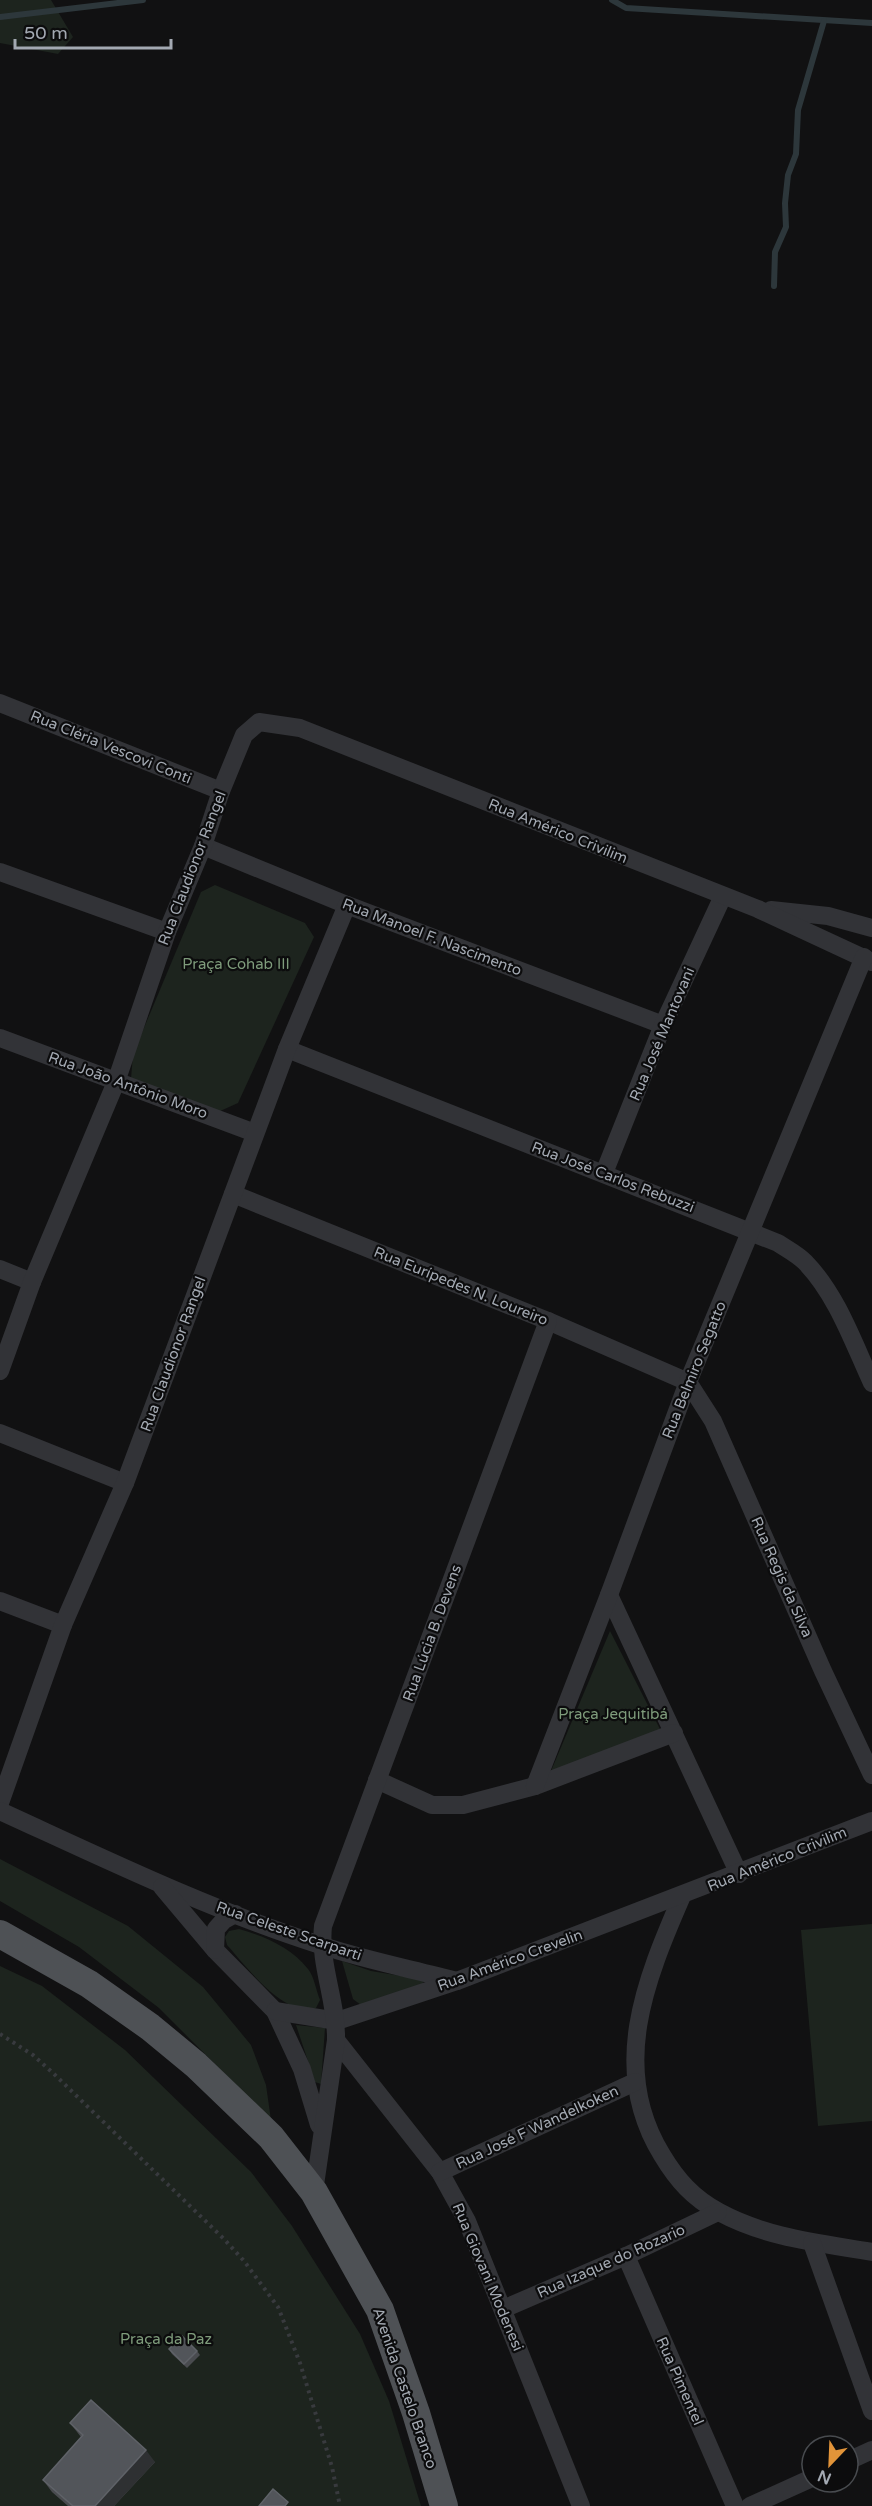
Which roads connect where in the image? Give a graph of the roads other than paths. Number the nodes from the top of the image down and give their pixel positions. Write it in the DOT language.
graph roads {
  1 [pos="0,703"];
  2 [pos="244,735"];
  3 [pos="221,791"];
  4 [pos="203,846"];
  5 [pos="0,872"];
  6 [pos="723,896"];
  7 [pos="347,905"];
  8 [pos="758,909"];
  9 [pos="872,928"];
  10 [pos="167,932"];
  11 [pos="868,959"];
  12 [pos="663,1025"];
  13 [pos="0,1038"];
  14 [pos="287,1049"];
  15 [pos="116,1082"];
  16 [pos="255,1133"];
  17 [pos="604,1173"];
  18 [pos="233,1194"];
  19 [pos="752,1231"];
  20 [pos="0,1269"];
  21 [pos="32,1282"];
  22 [pos="548,1321"];
  23 [pos="872,1350"];
  24 [pos="0,1371"];
  25 [pos="868,1376"];
  26 [pos="688,1382"];
  27 [pos="0,1433"];
  28 [pos="125,1482"];
  29 [pos="609,1595"];
  30 [pos="0,1601"];
  31 [pos="63,1624"];
  32 [pos="674,1733"];
  33 [pos="872,1775"];
  34 [pos="377,1780"];
  35 [pos="535,1786"];
  36 [pos="0,1803"];
  37 [pos="0,1811"];
  38 [pos="872,1821"];
  39 [pos="739,1874"];
  40 [pos="158,1884"];
  41 [pos="682,1896"];
  42 [pos="235,1914"];
  43 [pos="0,1934"];
  44 [pos="321,1945"];
  45 [pos="216,1950"];
  46 [pos="458,1981"];
  47 [pos="275,2011"];
  48 [pos="337,2021"];
  49 [pos="336,2040"];
  50 [pos="635,2082"];
  51 [pos="321,2130"];
  52 [pos="440,2172"];
  53 [pos="314,2192"];
  54 [pos="718,2212"];
  55 [pos="812,2243"];
  56 [pos="871,2252"];
  57 [pos="626,2256"];
  58 [pos="503,2309"];
  59 [pos="872,2411"];
  60 [pos="800,2483"];
  61 [pos="444,2506"];
  62 [pos="581,2506"];
  63 [pos="735,2506"];
  64 [pos="750,2506"];
  1 -- 3 [label="street, Rua Cléria Vescovi Conti"];
  2 -- 3 [label="street, Rua Claudionor Rangel"];
  2 -- 6 [label="street, Rua Américo Crivilim"];
  3 -- 4 [label="street, Rua Claudionor Rangel"];
  4 -- 7 [label="street, Rua Manoel F. Nascimento"];
  4 -- 10 [label="street, Rua Claudionor Rangel"];
  5 -- 10 [label="street"];
  6 -- 8 [label="street, Rua Américo Crivilim"];
  6 -- 12 [label="street, Rua José Mantovani"];
  7 -- 12 [label="street, Rua Manoel F. Nascimento"];
  7 -- 14 [label="street, Rua Claudionor Rangel"];
  8 -- 9 [label="street"];
  8 -- 11 [label="street, Rua Américo Crivilim"];
  10 -- 15 [label="street, Rua Claudionor Rangel"];
  11 -- 19 [label="street, Rua Belmiro Segatto"];
  12 -- 17 [label="street, Rua José Mantovani"];
  13 -- 15 [label="street, Rua João Antônio Moro"];
  14 -- 16 [label="street, Rua Claudionor Rangel"];
  14 -- 17 [label="street, Rua José Carlos Rebuzzi"];
  15 -- 16 [label="street, Rua João Antônio Moro"];
  15 -- 21 [label="street, Rua Claudionor Rangel"];
  16 -- 18 [label="street, Rua Claudionor Rangel"];
  17 -- 19 [label="street, Rua José Carlos Rebuzzi"];
  18 -- 22 [label="street, Rua Eurípedes N. Loureiro"];
  18 -- 28 [label="street, Rua Claudionor Rangel"];
  19 -- 25 [label="street, Rua José Carlos Rebuzzi"];
  19 -- 26 [label="street, Rua Belmiro Segatto"];
  20 -- 21 [label="street"];
  21 -- 24 [label="street, Rua Claudionor Rangel"];
  22 -- 26 [label="street, Rua Eurípedes N. Loureiro"];
  22 -- 34 [label="street, Rua Lúcia B. Devens"];
  23 -- 25 [label="street"];
  26 -- 29 [label="street, Rua Belmiro Segatto"];
  26 -- 33 [label="street, Rua Regis da Silva"];
  27 -- 28 [label="street"];
  28 -- 31 [label="street, Rua Claudionor Rangel"];
  29 -- 32 [label="street"];
  29 -- 35 [label="street, Rua Belmiro Segatto"];
  30 -- 31 [label="street"];
  31 -- 36 [label="street, Rua Claudionor Rangel"];
  32 -- 35 [label="street"];
  32 -- 39 [label="street"];
  34 -- 35 [label="street"];
  34 -- 44 [label="street, Rua Lúcia B. Devens"];
  37 -- 40 [label="street"];
  38 -- 39 [label="street, Rua Américo Crivilim"];
  39 -- 41 [label="street, Rua Américo Crivilim"];
  40 -- 42 [label="street, Rua Celeste Scarparti"];
  40 -- 45 [label="street"];
  41 -- 46 [label="street, Rua Américo Crevelin"];
  41 -- 50 [label="street"];
  42 -- 44 [label="street, Rua Celeste Scarparti"];
  42 -- 45 [label="street"];
  43 -- 53 [label="main road, Avenida Castelo Branco"];
  44 -- 46 [label="street, Rua Celeste Scarparti"];
  44 -- 48 [label="street"];
  45 -- 47 [label="street"];
  46 -- 48 [label="street, Rua Américo Crevelin"];
  47 -- 48 [label="street"];
  47 -- 51 [label="street"];
  48 -- 49 [label="street"];
  49 -- 51 [label="street"];
  49 -- 52 [label="street, Rua Giovani Modenesi"];
  50 -- 52 [label="street, Rua José F Wandelkoken"];
  50 -- 54 [label="street"];
  51 -- 53 [label="street"];
  52 -- 58 [label="street, Rua Giovani Modenesi"];
  53 -- 61 [label="main road, Avenida Castelo Branco"];
  54 -- 55 [label="street"];
  54 -- 57 [label="street, Rua Izaque do Rozario"];
  55 -- 56 [label="street"];
  55 -- 59 [label="street"];
  57 -- 58 [label="street, Rua Izaque do Rozario"];
  57 -- 63 [label="street, Rua Pimentel"];
  58 -- 62 [label="street, Rua Giovani Modenesi"];
  60 -- 64 [label="street"];
}
